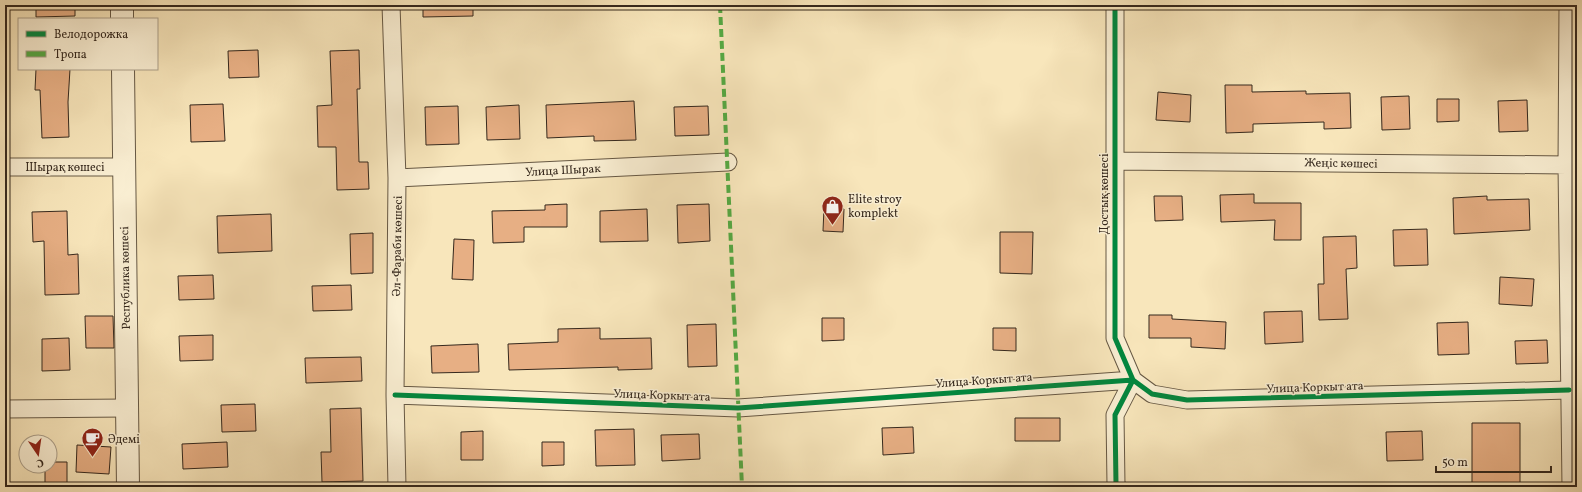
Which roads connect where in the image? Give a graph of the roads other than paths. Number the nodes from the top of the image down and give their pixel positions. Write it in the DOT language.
graph roads {
  1 [pos="122,5"];
  2 [pos="392,5"];
  3 [pos="1115,5"];
  4 [pos="1568,5"];
  5 [pos="122,18"];
  6 [pos="123,70"];
  7 [pos="1114,161"];
  8 [pos="728,162"];
  9 [pos="1568,165"];
  10 [pos="124,166"];
  11 [pos="5,167"];
  12 [pos="397,178"];
  13 [pos="1133,380"];
  14 [pos="1570,390"];
  15 [pos="395,395"];
  16 [pos="127,408"];
  17 [pos="5,409"];
  18 [pos="1574,451"];
  19 [pos="128,487"];
  20 [pos="397,487"];
  21 [pos="1118,487"];
  22 [pos="1571,487"];
  1 -- 5 [label="street"];
  2 -- 12 [label="street, Әл-Фараби көшесі"];
  3 -- 7 [label="street, Достық көшесі"];
  4 -- 9 [label="street"];
  6 -- 10 [label="street, Республика көшесі"];
  7 -- 9 [label="street, Жеңіс көшесі"];
  7 -- 13 [label="street, Достық көшесі"];
  8 -- 12 [label="street, Улица Шырак"];
  9 -- 14 [label="street"];
  10 -- 11 [label="street, Шырақ көшесі"];
  10 -- 16 [label="street, Республика көшесі"];
  12 -- 15 [label="street, Әл-Фараби көшесі"];
  13 -- 14 [label="street, Улица Коркыт ата"];
  13 -- 15 [label="street, Улица Коркыт ата"];
  13 -- 21 [label="street"];
  14 -- 18 [label="street"];
  15 -- 20 [label="street, Әл-Фараби көшесі"];
  16 -- 17 [label="street"];
  16 -- 19 [label="street, Республика көшесі"];
  18 -- 22 [label="street"];
}
